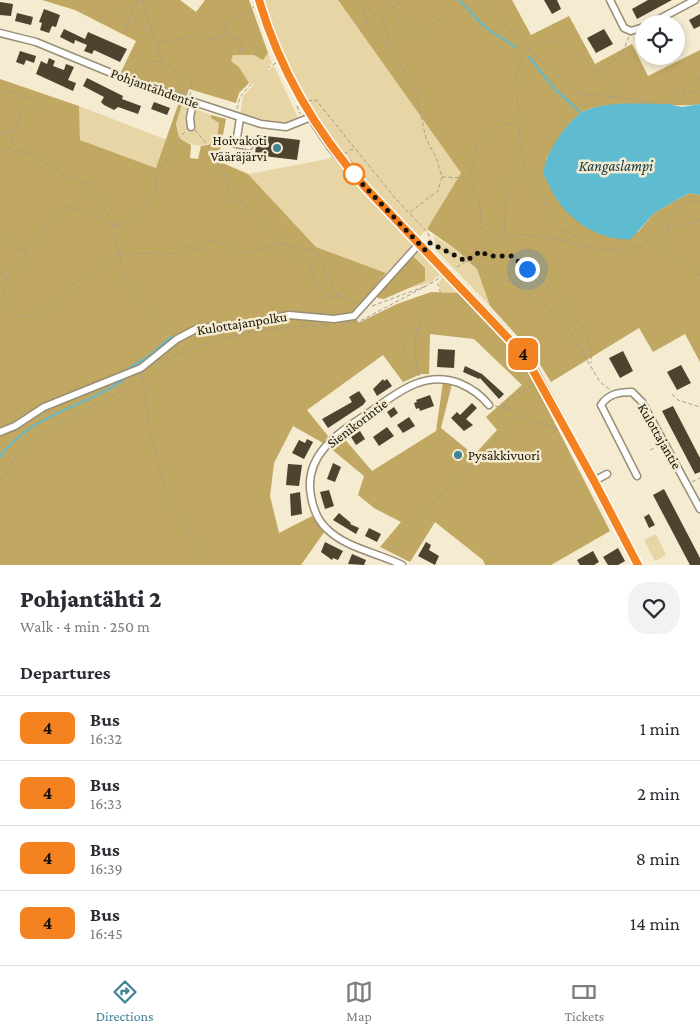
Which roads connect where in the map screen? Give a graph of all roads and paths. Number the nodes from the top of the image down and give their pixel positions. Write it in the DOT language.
graph roads {
  1 [pos="138,0"];
  2 [pos="142,0"];
  3 [pos="259,0"];
  4 [pos="359,0"];
  5 [pos="390,0"];
  6 [pos="403,0"];
  7 [pos="483,0"];
  8 [pos="610,0"];
  9 [pos="695,0"];
  10 [pos="362,5"];
  11 [pos="255,7"];
  12 [pos="393,7"];
  13 [pos="116,9"];
  14 [pos="667,15"];
  15 [pos="130,18"];
  16 [pos="383,19"];
  17 [pos="445,21"];
  18 [pos="635,30"];
  19 [pos="631,31"];
  20 [pos="0,32"];
  21 [pos="153,32"];
  22 [pos="123,34"];
  23 [pos="224,35"];
  24 [pos="156,43"];
  25 [pos="390,46"];
  26 [pos="529,48"];
  27 [pos="240,52"];
  28 [pos="162,61"];
  29 [pos="276,63"];
  30 [pos="267,68"];
  31 [pos="597,72"];
  32 [pos="700,76"];
  33 [pos="133,82"];
  34 [pos="252,83"];
  35 [pos="0,91"];
  36 [pos="700,92"];
  37 [pos="680,93"];
  38 [pos="619,97"];
  39 [pos="308,101"];
  40 [pos="191,102"];
  41 [pos="238,117"];
  42 [pos="311,117"];
  43 [pos="518,126"];
  44 [pos="191,127"];
  45 [pos="15,131"];
  46 [pos="0,134"];
  47 [pos="248,146"];
  48 [pos="354,148"];
  49 [pos="9,149"];
  50 [pos="0,150"];
  51 [pos="344,154"];
  52 [pos="524,167"];
  53 [pos="442,177"];
  54 [pos="469,178"];
  55 [pos="700,202"];
  56 [pos="409,212"];
  57 [pos="700,220"];
  58 [pos="116,228"];
  59 [pos="563,229"];
  60 [pos="665,229"];
  61 [pos="0,234"];
  62 [pos="502,238"];
  63 [pos="556,240"];
  64 [pos="648,240"];
  65 [pos="430,243"];
  66 [pos="282,244"];
  67 [pos="419,244"];
  68 [pos="594,248"];
  69 [pos="27,250"];
  70 [pos="425,250"];
  71 [pos="481,251"];
  72 [pos="120,253"];
  73 [pos="466,261"];
  74 [pos="457,267"];
  75 [pos="0,273"];
  76 [pos="7,275"];
  77 [pos="700,275"];
  78 [pos="442,276"];
  79 [pos="436,281"];
  80 [pos="430,284"];
  81 [pos="339,296"];
  82 [pos="362,310"];
  83 [pos="362,320"];
  84 [pos="420,325"];
  85 [pos="177,339"];
  86 [pos="591,364"];
  87 [pos="155,365"];
  88 [pos="418,382"];
  89 [pos="536,382"];
  90 [pos="616,394"];
  91 [pos="672,394"];
  92 [pos="489,405"];
  93 [pos="700,407"];
  94 [pos="504,408"];
  95 [pos="516,411"];
  96 [pos="562,429"];
  97 [pos="0,432"];
  98 [pos="664,443"];
  99 [pos="650,450"];
  100 [pos="607,474"];
  101 [pos="637,476"];
  102 [pos="700,478"];
  103 [pos="0,481"];
  104 [pos="594,481"];
  105 [pos="687,484"];
  106 [pos="700,509"];
  107 [pos="393,548"];
  108 [pos="212,565"];
  109 [pos="402,565"];
  110 [pos="638,565"];
  1 -- 15 [label="path"];
  2 -- 21 [label="path"];
  3 -- 42 [label="street"];
  4 -- 10 [label="path"];
  5 -- 12 [label="path"];
  6 -- 12 [label="path"];
  7 -- 26 [label="path"];
  8 -- 19 [label="street"];
  9 -- 14 [label="street"];
  10 -- 16 [label="path"];
  10 -- 25 [label="path"];
  11 -- 23 [label="path"];
  12 -- 16 [label="path"];
  12 -- 17 [label="path"];
  13 -- 15 [label="path"];
  15 -- 21 [label="path"];
  15 -- 22 [label="path"];
  16 -- 25 [label="path"];
  18 -- 19 [label="street"];
  19 -- 31 [label="path"];
  20 -- 33 [label="street, Pohjantähdentie"];
  21 -- 24 [label="path"];
  23 -- 24 [label="path"];
  23 -- 27 [label="path"];
  24 -- 28 [label="path"];
  25 -- 53 [label="path"];
  26 -- 31 [label="path"];
  26 -- 38 [label="path"];
  26 -- 43 [label="path"];
  28 -- 33 [label="path"];
  28 -- 40 [label="path"];
  29 -- 30 [label="path"];
  31 -- 38 [label="path"];
  32 -- 37 [label="path"];
  33 -- 40 [label="street, Pohjantähdentie"];
  34 -- 41 [label="path"];
  35 -- 45 [label="path"];
  36 -- 37 [label="path"];
  37 -- 38 [label="path"];
  39 -- 48 [label="path"];
  40 -- 41 [label="street, Pohjantähdentie"];
  40 -- 44 [label="street"];
  41 -- 42 [label="street, Pohjantähdentie"];
  41 -- 47 [label="street"];
  42 -- 67 [label="street"];
  43 -- 52 [label="path"];
  43 -- 54 [label="path"];
  44 -- 58 [label="path"];
  44 -- 66 [label="path"];
  45 -- 46 [label="path"];
  45 -- 49 [label="path"];
  48 -- 51 [label="path"];
  48 -- 56 [label="path"];
  49 -- 50 [label="path"];
  49 -- 58 [label="path"];
  52 -- 59 [label="path"];
  52 -- 62 [label="path"];
  53 -- 54 [label="path"];
  53 -- 56 [label="path"];
  54 -- 62 [label="path"];
  55 -- 60 [label="path"];
  56 -- 65 [label="path"];
  57 -- 60 [label="path"];
  58 -- 69 [label="path"];
  58 -- 72 [label="path"];
  59 -- 63 [label="path"];
  59 -- 68 [label="path"];
  60 -- 64 [label="path"];
  61 -- 69 [label="path"];
  62 -- 63 [label="path"];
  62 -- 71 [label="path"];
  63 -- 68 [label="path"];
  64 -- 68 [label="path"];
  64 -- 77 [label="path"];
  65 -- 70 [label="path"];
  65 -- 73 [label="path"];
  66 -- 72 [label="path"];
  66 -- 81 [label="path"];
  66 -- 81 [label="path"];
  67 -- 70 [label="street"];
  67 -- 82 [label="street"];
  69 -- 76 [label="path"];
  70 -- 104 [label="street"];
  71 -- 73 [label="path"];
  71 -- 86 [label="path"];
  72 -- 76 [label="path"];
  72 -- 85 [label="path"];
  73 -- 74 [label="path"];
  73 -- 86 [label="path"];
  75 -- 76 [label="path"];
  78 -- 79 [label="path"];
  79 -- 80 [label="path"];
  79 -- 84 [label="path"];
  80 -- 82 [label="path"];
  80 -- 83 [label="path"];
  81 -- 82 [label="path"];
  82 -- 83 [label="path"];
  82 -- 85 [label="street, Kulottajanpolku"];
  83 -- 87 [label="path"];
  84 -- 88 [label="path"];
  84 -- 88 [label="path"];
  85 -- 97 [label="street, Kulottajanpolku"];
  86 -- 90 [label="path"];
  88 -- 92 [label="street"];
  88 -- 109 [label="street, Sienikorintie"];
  89 -- 94 [label="path"];
  90 -- 98 [label="street, Kulottajantie"];
  90 -- 101 [label="street"];
  91 -- 93 [label="path"];
  92 -- 94 [label="path"];
  94 -- 95 [label="path"];
  95 -- 96 [label="path"];
  95 -- 107 [label="path"];
  98 -- 99 [label="path"];
  98 -- 105 [label="street, Kulottajantie"];
  100 -- 104 [label="street"];
  102 -- 105 [label="path"];
  103 -- 108 [label="path"];
  104 -- 110 [label="street"];
  105 -- 106 [label="street, Kulottajantie"];
}
